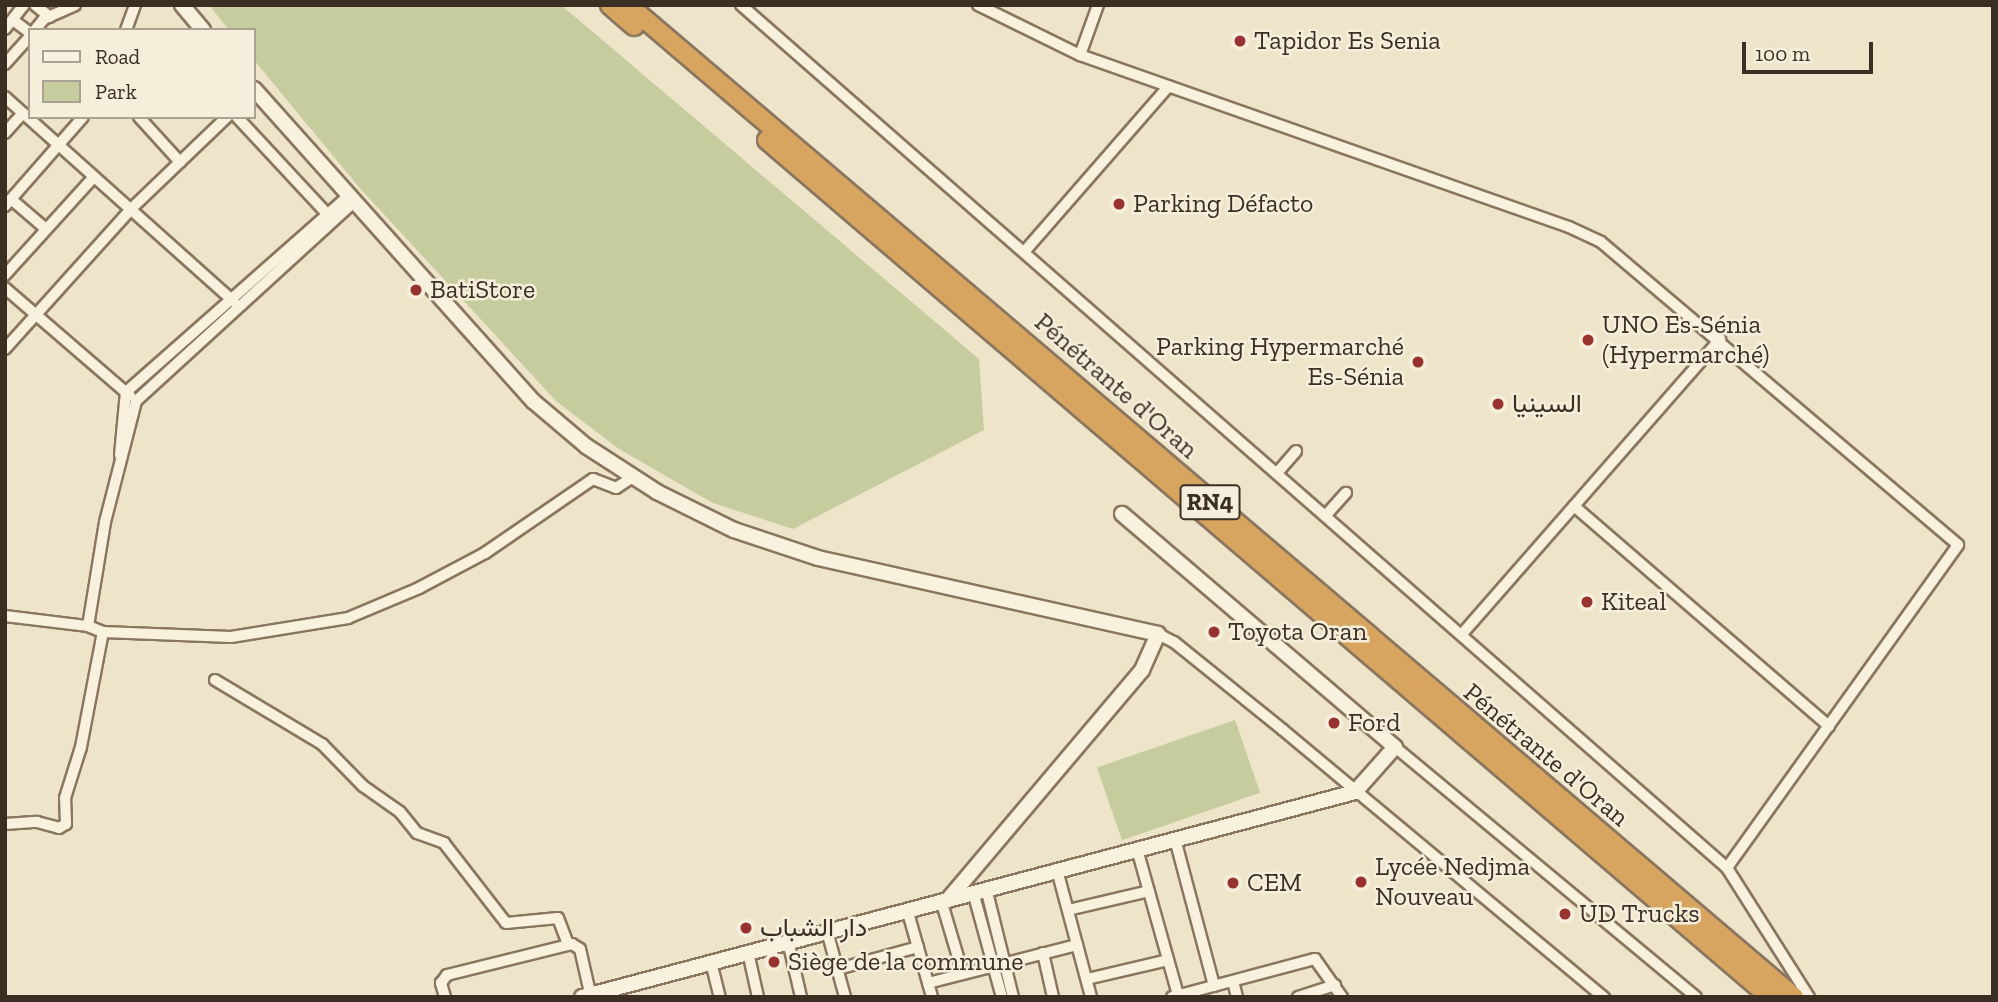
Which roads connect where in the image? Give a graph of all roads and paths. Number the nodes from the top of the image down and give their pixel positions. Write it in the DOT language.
graph roads {
  1 [pos="24,5"];
  2 [pos="35,5"];
  3 [pos="75,5"];
  4 [pos="135,5"];
  5 [pos="182,5"];
  6 [pos="610,5"];
  7 [pos="628,5"];
  8 [pos="741,5"];
  9 [pos="978,5"];
  10 [pos="1098,5"];
  11 [pos="50,17"];
  12 [pos="13,20"];
  13 [pos="37,28"];
  14 [pos="126,28"];
  15 [pos="201,28"];
  16 [pos="5,29"];
  17 [pos="28,33"];
  18 [pos="28,37"];
  19 [pos="1080,55"];
  20 [pos="5,64"];
  21 [pos="1169,86"];
  22 [pos="256,91"];
  23 [pos="5,97"];
  24 [pos="23,113"];
  25 [pos="28,117"];
  26 [pos="30,119"];
  27 [pos="81,119"];
  28 [pos="141,119"];
  29 [pos="225,119"];
  30 [pos="239,119"];
  31 [pos="5,133"];
  32 [pos="58,144"];
  33 [pos="180,162"];
  34 [pos="94,177"];
  35 [pos="351,199"];
  36 [pos="8,202"];
  37 [pos="132,208"];
  38 [pos="327,214"];
  39 [pos="46,229"];
  40 [pos="1024,252"];
  41 [pos="5,275"];
  42 [pos="5,288"];
  43 [pos="230,298"];
  44 [pos="239,307"];
  45 [pos="37,314"];
  46 [pos="1720,339"];
  47 [pos="5,349"];
  48 [pos="126,392"];
  49 [pos="136,401"];
  50 [pos="1296,451"];
  51 [pos="121,463"];
  52 [pos="1277,473"];
  53 [pos="633,477"];
  54 [pos="1346,493"];
  55 [pos="1574,506"];
  56 [pos="1122,514"];
  57 [pos="1326,515"];
  58 [pos="5,616"];
  59 [pos="88,626"];
  60 [pos="103,632"];
  61 [pos="1158,634"];
  62 [pos="1462,634"];
  63 [pos="215,680"];
  64 [pos="1829,726"];
  65 [pos="1395,747"];
  66 [pos="1354,792"];
  67 [pos="5,824"];
  68 [pos="1175,839"];
  69 [pos="1137,849"];
  70 [pos="1727,868"];
  71 [pos="1057,870"];
  72 [pos="980,890"];
  73 [pos="1149,891"];
  74 [pos="945,899"];
  75 [pos="907,909"];
  76 [pos="1068,909"];
  77 [pos="827,931"];
  78 [pos="788,941"];
  79 [pos="568,944"];
  80 [pos="1077,945"];
  81 [pos="918,947"];
  82 [pos="748,952"];
  83 [pos="1043,953"];
  84 [pos="1168,960"];
  85 [pos="711,962"];
  86 [pos="999,964"];
  87 [pos="838,969"];
  88 [pos="963,974"];
  89 [pos="1087,979"];
  90 [pos="1233,981"];
  91 [pos="928,983"];
  92 [pos="1335,985"];
  93 [pos="1214,986"];
  94 [pos="631,990"];
  95 [pos="1323,993"];
  96 [pos="1182,995"];
  97 [pos="588,996"];
  98 [pos="1602,996"];
  99 [pos="445,997"];
  100 [pos="720,997"];
  101 [pos="758,997"];
  102 [pos="801,997"];
  103 [pos="845,997"];
  104 [pos="932,997"];
  105 [pos="1002,997"];
  106 [pos="1013,997"];
  107 [pos="1054,997"];
  108 [pos="1091,997"];
  109 [pos="1237,997"];
  110 [pos="1298,997"];
  111 [pos="1342,997"];
  112 [pos="1696,997"];
  113 [pos="1770,997"];
  114 [pos="1794,997"];
  115 [pos="1809,997"];
  1 -- 12 [label="street"];
  2 -- 11 [label="street"];
  3 -- 11 [label="street"];
  4 -- 14 [label="street"];
  5 -- 15 [label="street"];
  6 -- 113 [label="highway, Pénétrante d'Oran / RN4"];
  7 -- 114 [label="highway, Pénétrante d'Oran / RN4"];
  8 -- 40 [label="street"];
  9 -- 19 [label="street"];
  10 -- 19 [label="street"];
  11 -- 13 [label="street"];
  12 -- 16 [label="street"];
  12 -- 17 [label="street"];
  18 -- 20 [label="street"];
  19 -- 21 [label="street"];
  21 -- 40 [label="street"];
  21 -- 46 [label="street"];
  22 -- 35 [label="street"];
  23 -- 24 [label="street"];
  24 -- 25 [label="street"];
  24 -- 31 [label="street"];
  26 -- 32 [label="street"];
  27 -- 32 [label="street"];
  28 -- 33 [label="street"];
  29 -- 33 [label="street"];
  30 -- 38 [label="street"];
  32 -- 34 [label="street"];
  32 -- 36 [label="street"];
  33 -- 37 [label="street"];
  34 -- 37 [label="street"];
  34 -- 39 [label="street"];
  35 -- 38 [label="street"];
  35 -- 44 [label="street"];
  35 -- 53 [label="street"];
  36 -- 39 [label="street"];
  37 -- 43 [label="street"];
  37 -- 45 [label="street"];
  38 -- 43 [label="street"];
  39 -- 41 [label="street"];
  40 -- 52 [label="street"];
  42 -- 45 [label="street"];
  43 -- 44 [label="street"];
  43 -- 48 [label="street"];
  44 -- 49 [label="street"];
  45 -- 47 [label="street"];
  45 -- 48 [label="street"];
  46 -- 55 [label="street"];
  46 -- 64 [label="street"];
  48 -- 49 [label="street"];
  48 -- 51 [label="street"];
  49 -- 51 [label="street"];
  50 -- 52 [label="street"];
  51 -- 59 [label="street"];
  52 -- 57 [label="street"];
  53 -- 60 [label="street"];
  53 -- 61 [label="street"];
  54 -- 57 [label="street"];
  55 -- 62 [label="street"];
  55 -- 64 [label="street"];
  56 -- 65 [label="street"];
  57 -- 62 [label="street"];
  58 -- 59 [label="street"];
  59 -- 60 [label="street"];
  60 -- 67 [label="street"];
  61 -- 66 [label="street"];
  61 -- 74 [label="street"];
  62 -- 70 [label="street"];
  63 -- 79 [label="street"];
  64 -- 70 [label="street"];
  65 -- 66 [label="street"];
  65 -- 112 [label="street"];
  66 -- 68 [label="street"];
  66 -- 98 [label="street"];
  68 -- 69 [label="street"];
  68 -- 93 [label="street"];
  69 -- 71 [label="street"];
  69 -- 73 [label="street"];
  70 -- 115 [label="street"];
  71 -- 72 [label="street"];
  71 -- 76 [label="street"];
  72 -- 74 [label="street"];
  72 -- 86 [label="street"];
  73 -- 76 [label="street"];
  73 -- 84 [label="street"];
  74 -- 75 [label="street"];
  74 -- 88 [label="street"];
  75 -- 77 [label="street"];
  75 -- 81 [label="street"];
  76 -- 80 [label="street"];
  77 -- 78 [label="street"];
  77 -- 87 [label="street"];
  78 -- 82 [label="street"];
  78 -- 102 [label="street"];
  79 -- 97 [label="street"];
  79 -- 99 [label="street"];
  80 -- 83 [label="street"];
  80 -- 89 [label="street"];
  81 -- 87 [label="street"];
  81 -- 91 [label="street"];
  82 -- 85 [label="street"];
  82 -- 101 [label="street"];
  83 -- 86 [label="street"];
  83 -- 107 [label="street"];
  84 -- 89 [label="street"];
  84 -- 96 [label="street"];
  85 -- 94 [label="street"];
  85 -- 100 [label="street"];
  86 -- 88 [label="street"];
  86 -- 105 [label="street"];
  86 -- 106 [label="street"];
  87 -- 103 [label="street"];
  88 -- 91 [label="street"];
  89 -- 108 [label="street"];
  90 -- 92 [label="street"];
  90 -- 93 [label="street"];
  90 -- 109 [label="street"];
  91 -- 104 [label="street"];
  92 -- 95 [label="street"];
  92 -- 111 [label="street"];
  93 -- 96 [label="street"];
  94 -- 97 [label="street"];
  95 -- 110 [label="street"];
}
